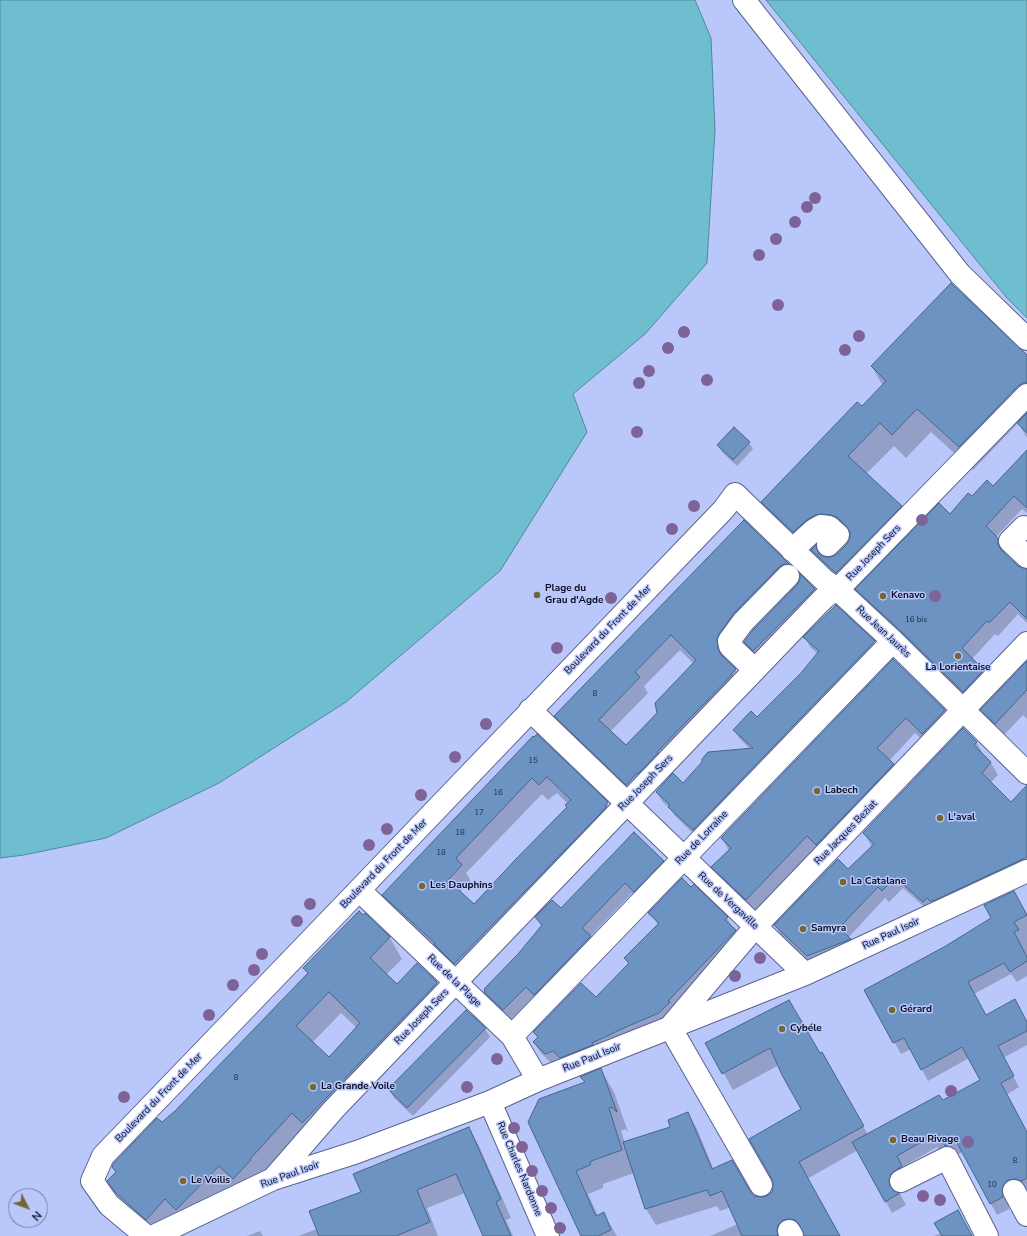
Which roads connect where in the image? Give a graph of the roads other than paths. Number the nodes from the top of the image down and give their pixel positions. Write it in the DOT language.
graph roads {
  1 [pos="744,0"];
  2 [pos="1027,339"];
  3 [pos="1027,395"];
  4 [pos="735,494"];
  5 [pos="1024,527"];
  6 [pos="828,545"];
  7 [pos="792,550"];
  8 [pos="1027,557"];
  9 [pos="788,576"];
  10 [pos="837,589"];
  11 [pos="893,641"];
  12 [pos="1027,643"];
  13 [pos="755,670"];
  14 [pos="530,710"];
  15 [pos="964,710"];
  16 [pos="1027,773"];
  17 [pos="626,804"];
  18 [pos="683,858"];
  19 [pos="1027,870"];
  20 [pos="359,890"];
  21 [pos="755,927"];
  22 [pos="805,974"];
  23 [pos="455,982"];
  24 [pos="670,1027"];
  25 [pos="512,1036"];
  26 [pos="538,1080"];
  27 [pos="490,1102"];
  28 [pos="273,1179"];
  29 [pos="901,1181"];
  30 [pos="762,1185"];
  31 [pos="1014,1191"];
  32 [pos="1027,1215"];
  33 [pos="146,1236"];
  34 [pos="154,1236"];
  35 [pos="548,1236"];
  36 [pos="987,1236"];
  1 -- 2 [label="street"];
  3 -- 10 [label="street, Rue Joseph Sers"];
  4 -- 7 [label="street, Rue Jean Jaurès"];
  4 -- 14 [label="street, Boulevard du Front de Mer"];
  5 -- 8 [label="street"];
  6 -- 7 [label="street"];
  7 -- 10 [label="street, Rue Jean Jaurès"];
  9 -- 13 [label="street"];
  10 -- 11 [label="street, Rue Jean Jaurès"];
  10 -- 13 [label="street, Rue Joseph Sers"];
  11 -- 15 [label="street, Rue Jean Jaurès"];
  11 -- 18 [label="street, Rue de Lorraine"];
  12 -- 15 [label="street, Rue Jacques Beziat"];
  13 -- 17 [label="street, Rue Joseph Sers"];
  14 -- 17 [label="street, Rue de Vergaville"];
  14 -- 20 [label="street, Boulevard du Front de Mer"];
  15 -- 16 [label="street, Rue Jean Jaurès"];
  15 -- 21 [label="street, Rue Jacques Beziat"];
  17 -- 18 [label="street, Rue de Vergaville"];
  17 -- 23 [label="street, Rue Joseph Sers"];
  18 -- 21 [label="street, Rue de Vergaville"];
  18 -- 25 [label="street, Rue de Lorraine"];
  19 -- 22 [label="street, Rue Paul Isoir"];
  20 -- 23 [label="street, Rue de la Plage"];
  20 -- 33 [label="street, Boulevard du Front de Mer"];
  21 -- 22 [label="street, Rue de Vergaville"];
  21 -- 24 [label="street, Rue Jacques Beziat"];
  22 -- 24 [label="street, Rue Paul Isoir"];
  23 -- 25 [label="street, Rue de la Plage"];
  23 -- 28 [label="street, Rue Joseph Sers"];
  24 -- 26 [label="street, Rue Paul Isoir"];
  24 -- 30 [label="street"];
  25 -- 26 [label="street, Rue de la Plage"];
  26 -- 27 [label="street, Rue Paul Isoir"];
  27 -- 28 [label="street, Rue Paul Isoir"];
  27 -- 35 [label="street, Rue Charles Nardonne"];
  28 -- 34 [label="street, Rue Paul Isoir"];
  29 -- 36 [label="street"];
  31 -- 32 [label="street"];
}
